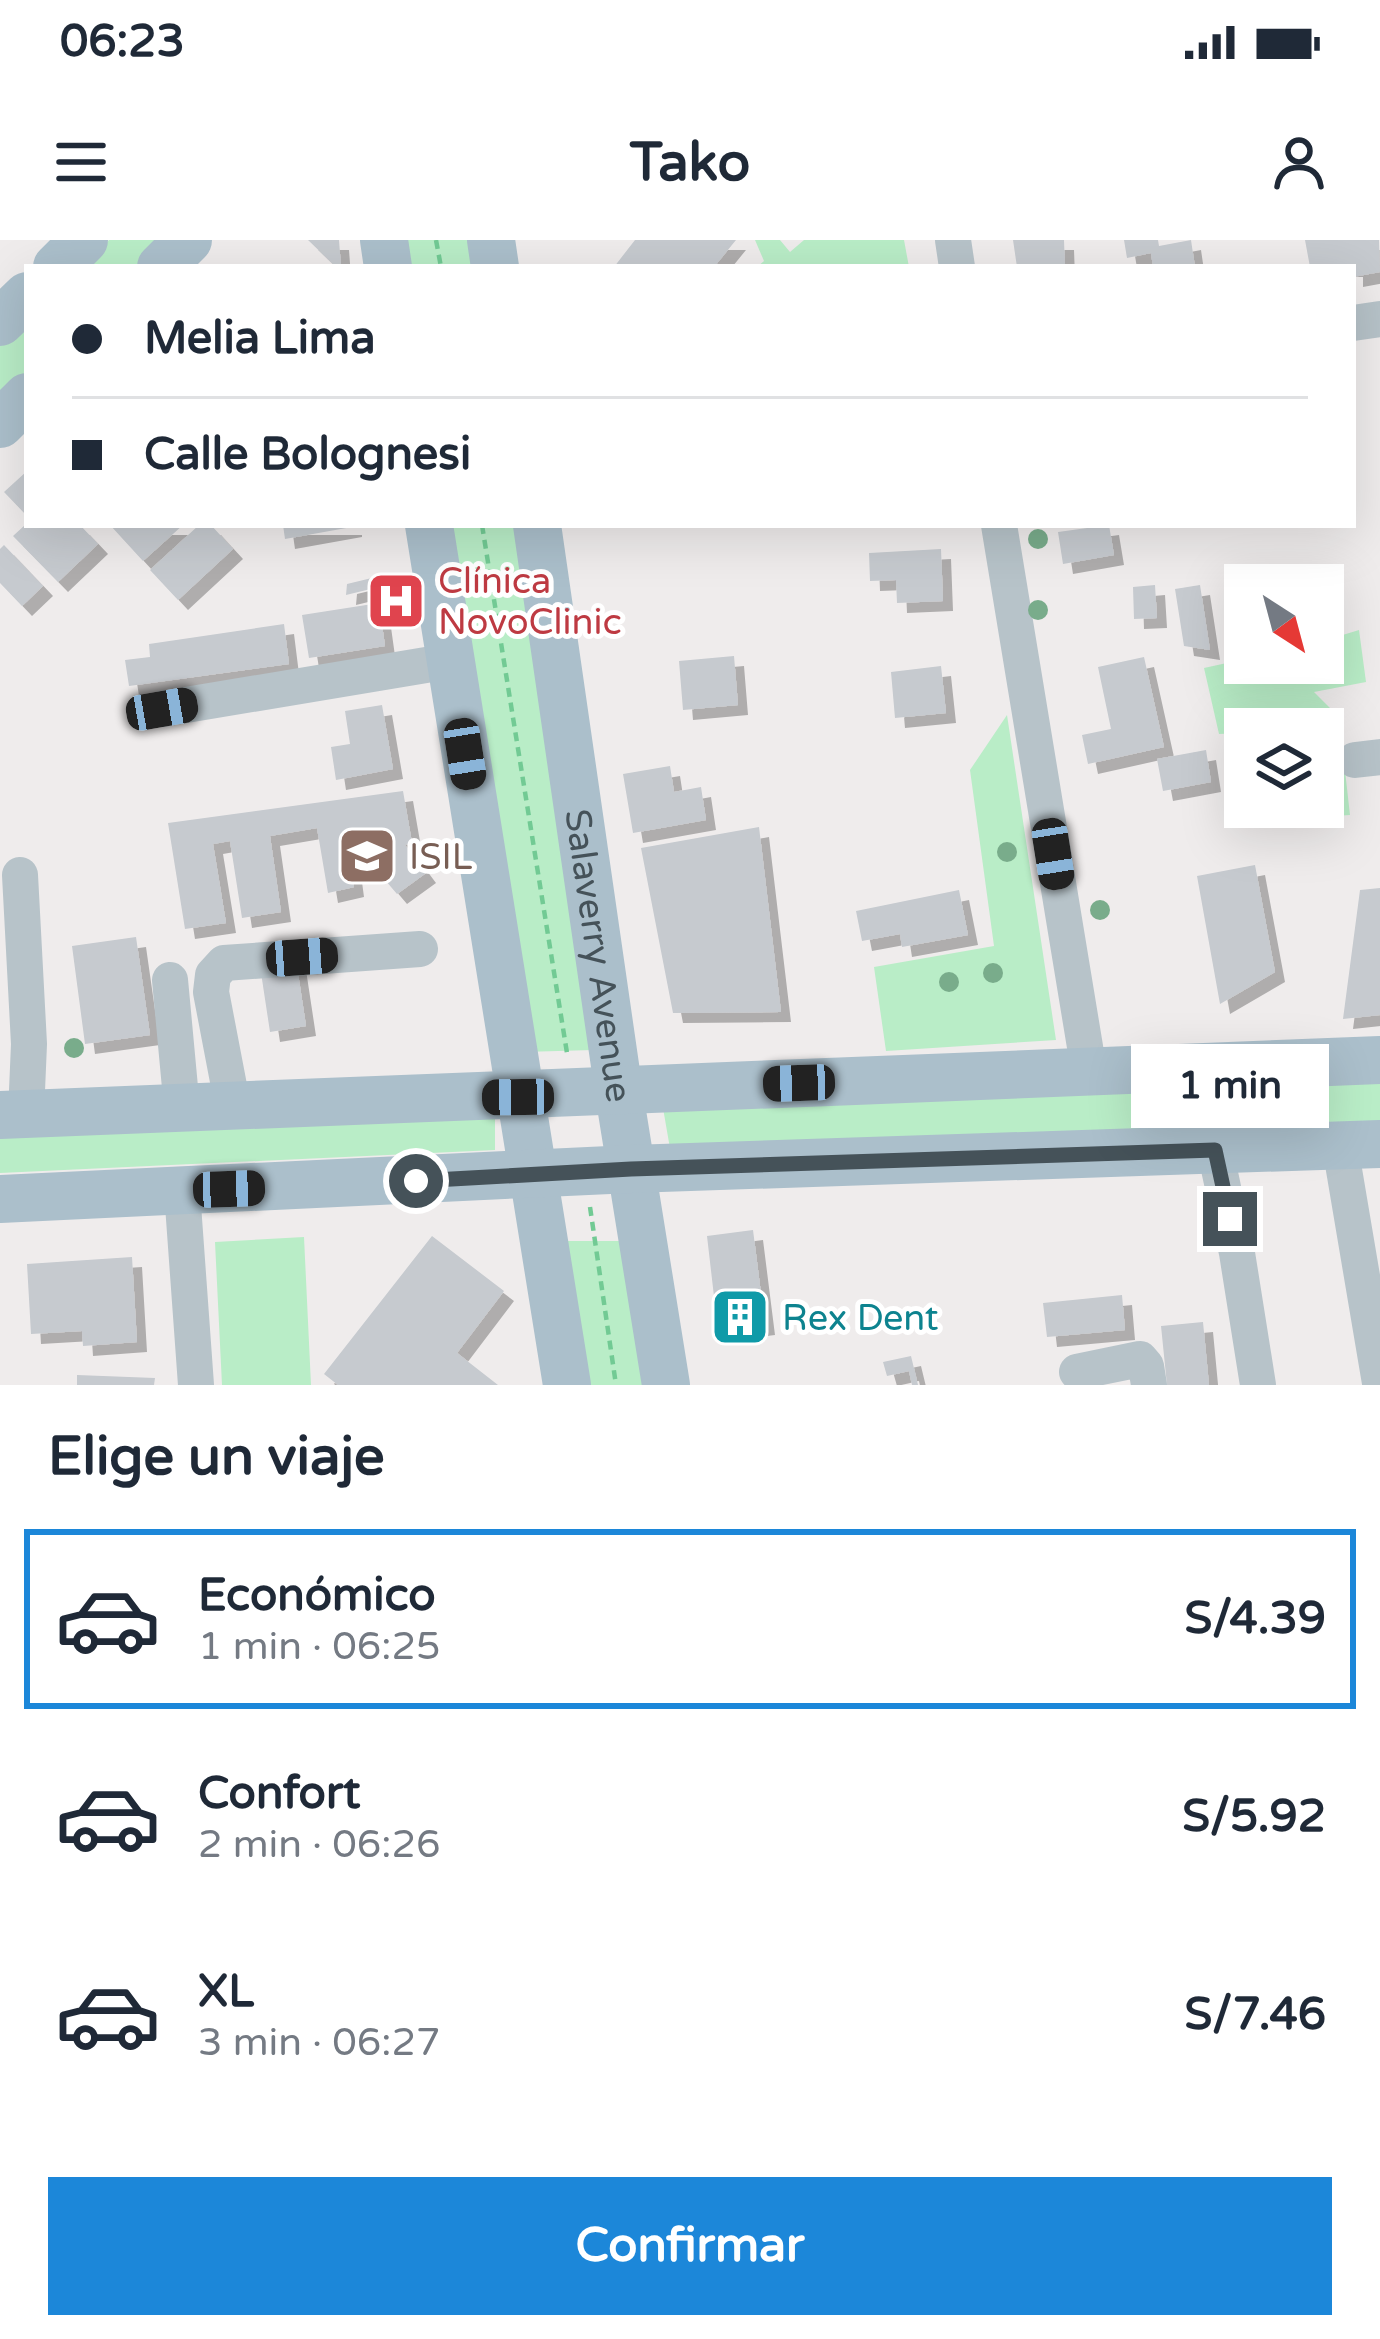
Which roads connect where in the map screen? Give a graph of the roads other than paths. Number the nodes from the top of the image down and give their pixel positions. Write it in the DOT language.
graph roads {
  1 [pos="84,240"];
  2 [pos="188,240"];
  3 [pos="60,264"];
  4 [pos="164,264"];
  5 [pos="24,299"];
  6 [pos="0,322"];
  7 [pos="24,400"];
  8 [pos="0,424"];
  9 [pos="429,528"];
  10 [pos="537,528"];
  11 [pos="999,528"];
  12 [pos="450,661"];
  13 [pos="162,709"];
  14 [pos="20,875"];
  15 [pos="420,949"];
  16 [pos="170,980"];
  17 [pos="1380,1060"];
  18 [pos="1089,1071"];
  19 [pos="619,1093"];
  20 [pos="518,1097"];
  21 [pos="232,1107"];
  22 [pos="182,1109"];
  23 [pos="13,1115"];
  24 [pos="1360,1145"];
  25 [pos="1215,1150"];
  26 [pos="631,1169"];
  27 [pos="532,1175"];
  28 [pos="182,1191"];
  29 [pos="0,1198"];
  30 [pos="1077,1372"];
  31 [pos="1380,1383"];
  32 [pos="196,1385"];
  33 [pos="567,1385"];
  34 [pos="666,1385"];
  35 [pos="1149,1385"];
  36 [pos="1258,1385"];
  1 -- 3 [label="main road"];
  2 -- 4 [label="main road"];
  5 -- 6 [label="main road"];
  7 -- 8 [label="main road"];
  9 -- 12 [label="main road"];
  10 -- 19 [label="main road, Salaverry Avenue"];
  11 -- 18 [label="street"];
  12 -- 13 [label="street"];
  12 -- 20 [label="main road"];
  14 -- 23 [label="street"];
  15 -- 21 [label="street"];
  16 -- 22 [label="street"];
  17 -- 18 [label="main road"];
  18 -- 19 [label="main road"];
  19 -- 20 [label="main road"];
  19 -- 26 [label="main road, Salaverry Avenue"];
  20 -- 21 [label="main road"];
  20 -- 27 [label="main road"];
  21 -- 22 [label="main road"];
  22 -- 23 [label="main road"];
  24 -- 25 [label="main road"];
  24 -- 31 [label="street"];
  25 -- 26 [label="main road"];
  25 -- 36 [label="street"];
  26 -- 27 [label="main road"];
  26 -- 34 [label="main road, Salaverry Avenue"];
  27 -- 28 [label="main road"];
  27 -- 33 [label="main road"];
  28 -- 29 [label="main road"];
  28 -- 32 [label="street"];
  30 -- 35 [label="street"];
}
